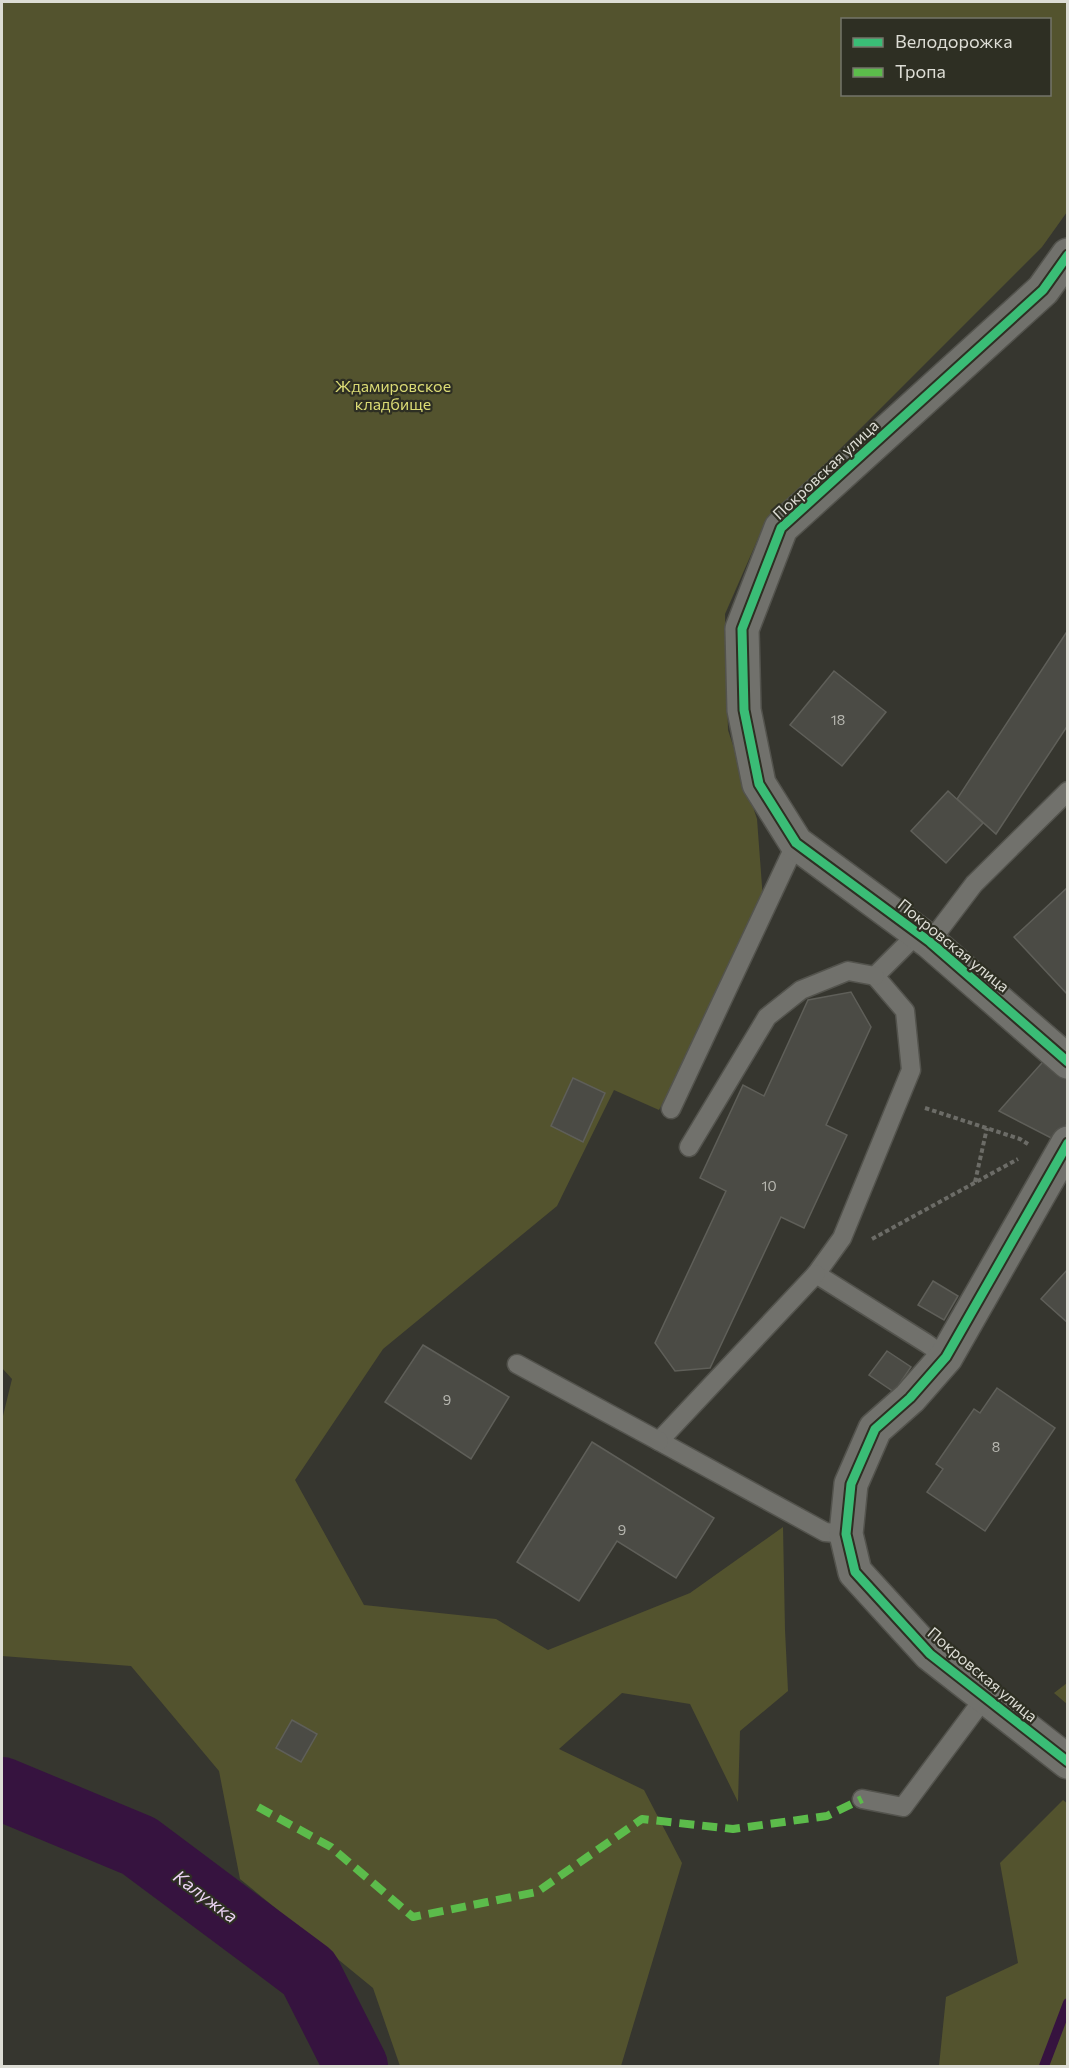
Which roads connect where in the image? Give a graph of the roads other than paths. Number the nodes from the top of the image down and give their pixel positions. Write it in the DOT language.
graph roads {
  1 [pos="1068,255"];
  2 [pos="1068,791"];
  3 [pos="796,843"];
  4 [pos="922,936"];
  5 [pos="875,976"];
  6 [pos="1068,1062"];
  7 [pos="671,1108"];
  8 [pos="1068,1143"];
  9 [pos="689,1147"];
  10 [pos="816,1274"];
  11 [pos="946,1357"];
  12 [pos="517,1364"];
  13 [pos="658,1441"];
  14 [pos="846,1534"];
  15 [pos="985,1697"];
  16 [pos="1068,1762"];
  17 [pos="862,1799"];
  1 -- 3 [label="street, Покровская улица"];
  2 -- 4 [label="lane"];
  3 -- 4 [label="street, Покровская улица"];
  3 -- 7 [label="lane"];
  4 -- 5 [label="lane"];
  4 -- 6 [label="street, Покровская улица"];
  5 -- 9 [label="lane"];
  5 -- 10 [label="lane"];
  8 -- 11 [label="street, Покровская улица"];
  10 -- 11 [label="lane"];
  10 -- 13 [label="lane"];
  11 -- 14 [label="street, Покровская улица"];
  12 -- 13 [label="lane"];
  13 -- 14 [label="lane"];
  14 -- 15 [label="street, Покровская улица"];
  15 -- 16 [label="street, Покровская улица"];
  15 -- 17 [label="lane"];
}
